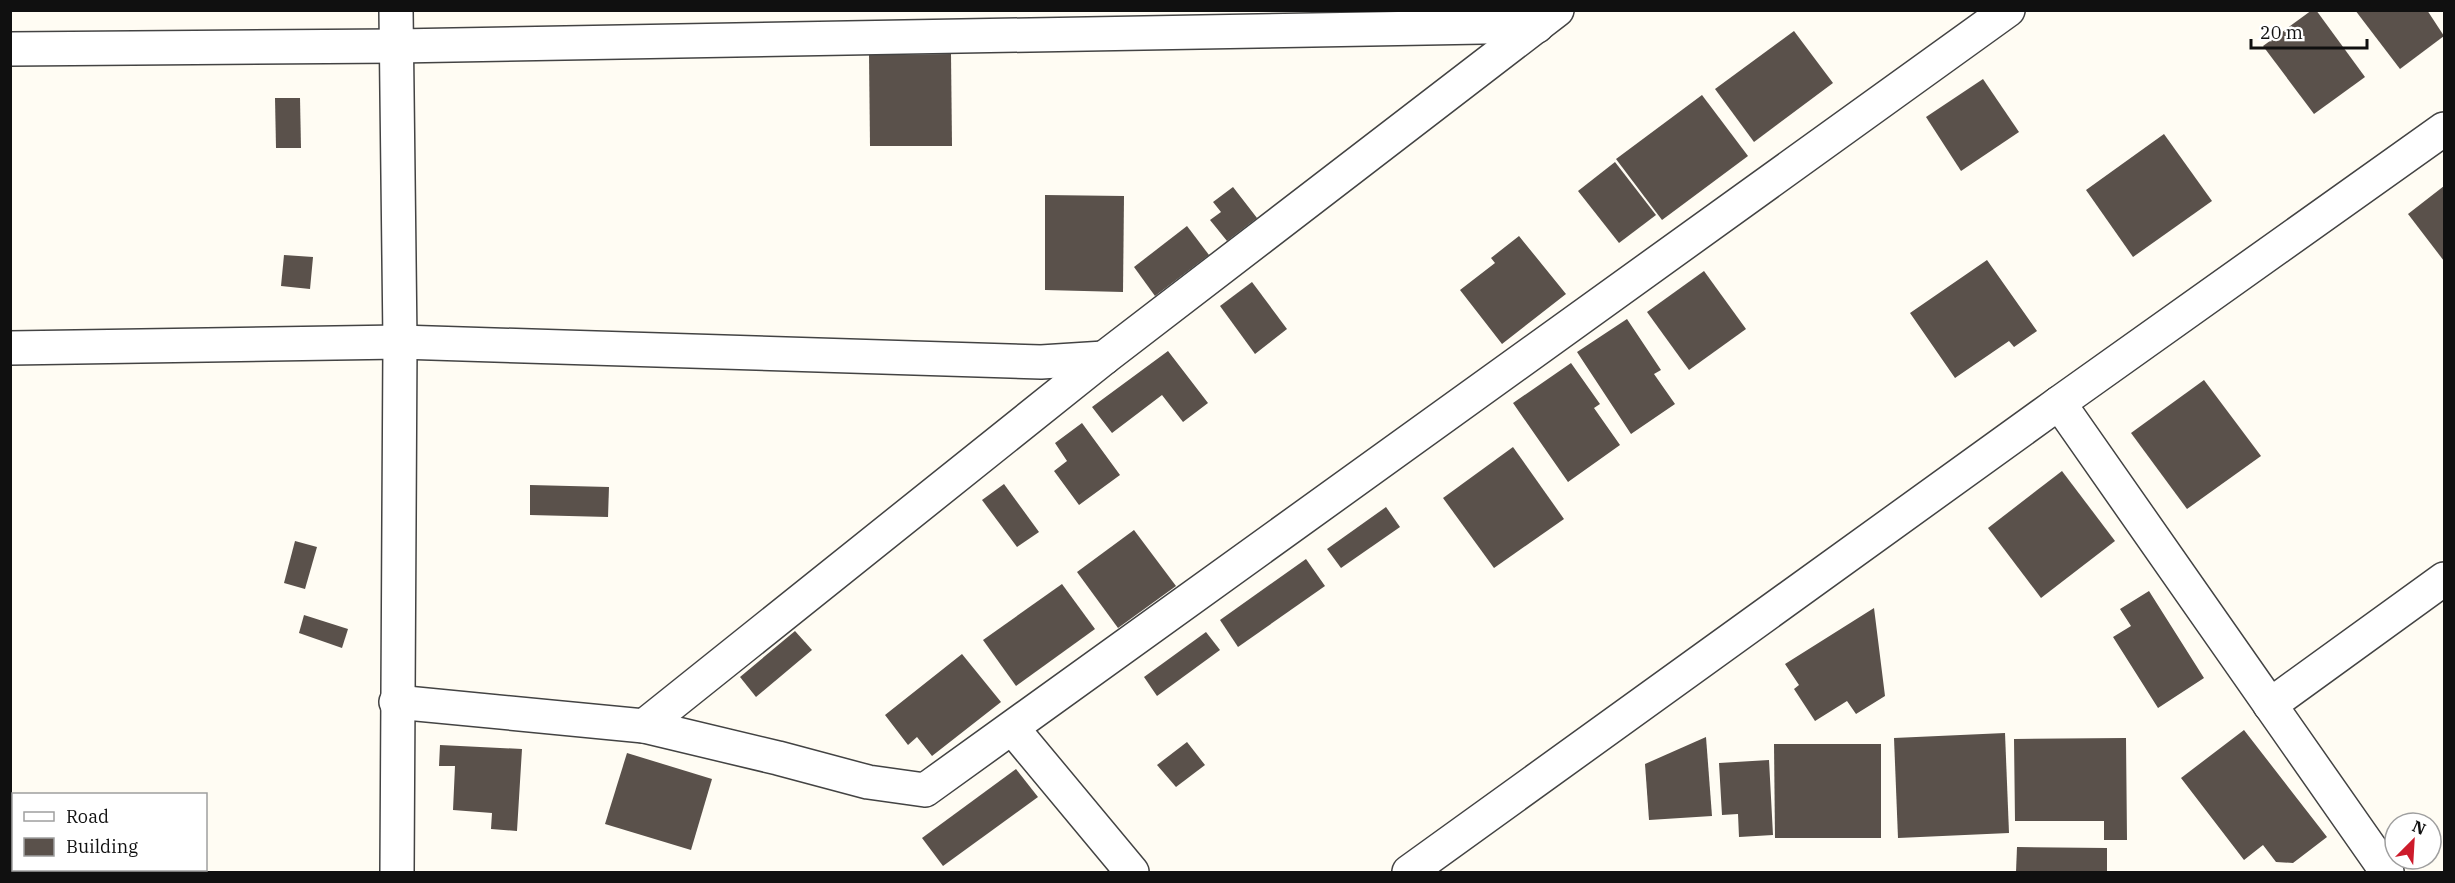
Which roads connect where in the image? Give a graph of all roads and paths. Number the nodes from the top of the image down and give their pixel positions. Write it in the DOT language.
graph roads {
  1 [pos="396,10"];
  2 [pos="2008,10"];
  3 [pos="1547,18"];
  4 [pos="397,46"];
  5 [pos="10,49"];
  6 [pos="2445,129"];
  7 [pos="400,342"];
  8 [pos="10,348"];
  9 [pos="1104,358"];
  10 [pos="2059,403"];
  11 [pos="2445,579"];
  12 [pos="396,702"];
  13 [pos="2270,705"];
  14 [pos="644,726"];
  15 [pos="1013,729"];
  16 [pos="397,873"];
  17 [pos="1132,873"];
  18 [pos="1408,873"];
  19 [pos="2387,873"];
  1 -- 4 [label="street"];
  2 -- 15 [label="street"];
  3 -- 4 [label="street"];
  3 -- 9 [label="street"];
  4 -- 5 [label="street"];
  4 -- 7 [label="street"];
  6 -- 10 [label="street"];
  7 -- 8 [label="street"];
  7 -- 9 [label="street"];
  7 -- 12 [label="street"];
  9 -- 14 [label="street"];
  10 -- 13 [label="street"];
  10 -- 18 [label="street"];
  11 -- 13 [label="street"];
  12 -- 14 [label="street"];
  12 -- 16 [label="street"];
  13 -- 19 [label="street"];
  14 -- 15 [label="street"];
  15 -- 17 [label="street"];
}
